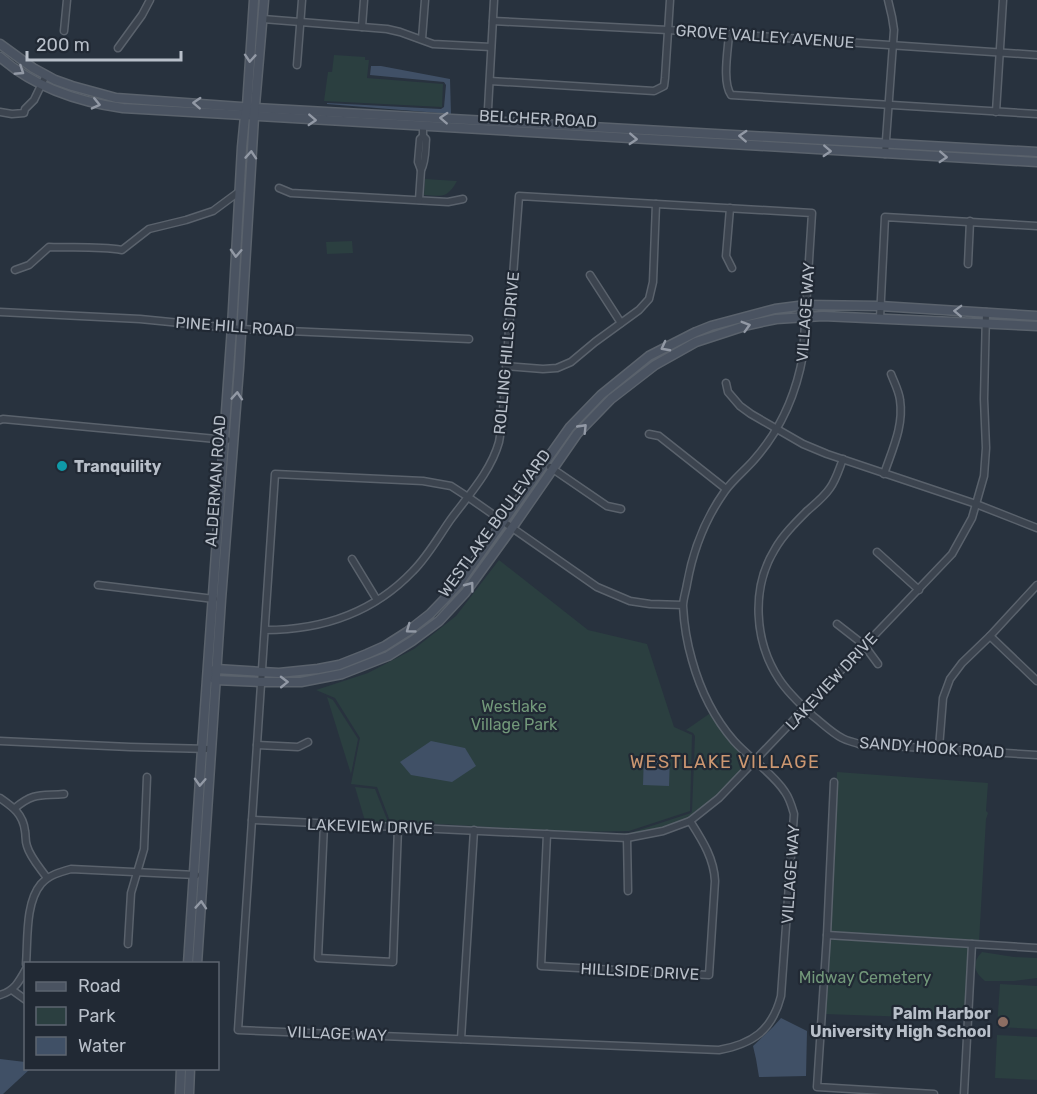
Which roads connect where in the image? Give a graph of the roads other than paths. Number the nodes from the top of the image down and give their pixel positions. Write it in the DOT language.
graph roads {
  1 [pos="67,0"];
  2 [pos="150,0"];
  3 [pos="254,0"];
  4 [pos="264,0"];
  5 [pos="302,0"];
  6 [pos="364,0"];
  7 [pos="425,0"];
  8 [pos="494,0"];
  9 [pos="670,0"];
  10 [pos="888,0"];
  11 [pos="1003,0"];
  12 [pos="263,19"];
  13 [pos="494,21"];
  14 [pos="300,22"];
  15 [pos="362,27"];
  16 [pos="668,30"];
  17 [pos="64,31"];
  18 [pos="729,34"];
  19 [pos="422,39"];
  20 [pos="0,44"];
  21 [pos="893,45"];
  22 [pos="491,47"];
  23 [pos="118,48"];
  24 [pos="10,52"];
  25 [pos="1000,53"];
  26 [pos="1037,55"];
  27 [pos="2,58"];
  28 [pos="297,64"];
  29 [pos="46,75"];
  30 [pos="490,81"];
  31 [pos="41,84"];
  32 [pos="888,105"];
  33 [pos="488,109"];
  34 [pos="0,112"];
  35 [pos="250,112"];
  36 [pos="996,112"];
  37 [pos="1037,114"];
  38 [pos="423,117"];
  39 [pos="423,131"];
  40 [pos="886,144"];
  41 [pos="1037,152"];
  42 [pos="885,154"];
  43 [pos="1037,162"];
  44 [pos="279,188"];
  45 [pos="240,191"];
  46 [pos="463,198"];
  47 [pos="419,200"];
  48 [pos="656,204"];
  49 [pos="730,208"];
  50 [pos="970,221"];
  51 [pos="1037,226"];
  52 [pos="968,264"];
  53 [pos="732,268"];
  54 [pos="15,270"];
  55 [pos="590,275"];
  56 [pos="806,305"];
  57 [pos="880,306"];
  58 [pos="0,312"];
  59 [pos="986,312"];
  60 [pos="806,316"];
  61 [pos="1037,316"];
  62 [pos="879,318"];
  63 [pos="621,322"];
  64 [pos="986,323"];
  65 [pos="1037,326"];
  66 [pos="236,328"];
  67 [pos="469,339"];
  68 [pos="506,366"];
  69 [pos="891,374"];
  70 [pos="726,383"];
  71 [pos="0,420"];
  72 [pos="777,428"];
  73 [pos="649,434"];
  74 [pos="229,440"];
  75 [pos="843,459"];
  76 [pos="545,463"];
  77 [pos="553,469"];
  78 [pos="884,474"];
  79 [pos="726,489"];
  80 [pos="468,497"];
  81 [pos="976,504"];
  82 [pos="621,509"];
  83 [pos="503,522"];
  84 [pos="512,528"];
  85 [pos="1037,528"];
  86 [pos="877,552"];
  87 [pos="352,559"];
  88 [pos="98,585"];
  89 [pos="1037,585"];
  90 [pos="919,590"];
  91 [pos="217,599"];
  92 [pos="377,600"];
  93 [pos="683,605"];
  94 [pos="837,624"];
  95 [pos="265,630"];
  96 [pos="990,636"];
  97 [pos="864,645"];
  98 [pos="878,664"];
  99 [pos="212,671"];
  100 [pos="261,672"];
  101 [pos="215,680"];
  102 [pos="1037,681"];
  103 [pos="261,682"];
  104 [pos="806,709"];
  105 [pos="0,741"];
  106 [pos="308,742"];
  107 [pos="257,745"];
  108 [pos="939,748"];
  109 [pos="206,749"];
  110 [pos="1037,755"];
  111 [pos="755,762"];
  112 [pos="147,777"];
  113 [pos="834,782"];
  114 [pos="64,794"];
  115 [pos="0,798"];
  116 [pos="15,808"];
  117 [pos="252,820"];
  118 [pos="690,821"];
  119 [pos="324,824"];
  120 [pos="398,827"];
  121 [pos="474,830"];
  122 [pos="547,834"];
  123 [pos="627,838"];
  124 [pos="137,873"];
  125 [pos="199,875"];
  126 [pos="47,878"];
  127 [pos="628,891"];
  128 [pos="827,935"];
  129 [pos="128,944"];
  130 [pos="972,945"];
  131 [pos="1037,948"];
  132 [pos="26,962"];
  133 [pos="188,962"];
  134 [pos="197,962"];
  135 [pos="24,973"];
  136 [pos="12,990"];
  137 [pos="0,995"];
  138 [pos="24,999"];
  139 [pos="461,1039"];
  140 [pos="181,1070"];
  141 [pos="190,1070"];
  142 [pos="180,1094"];
  143 [pos="189,1094"];
  144 [pos="934,1094"];
  145 [pos="964,1094"];
  1 -- 17 [label="street"];
  2 -- 23 [label="street"];
  3 -- 35 [label="main road, ALDERMAN ROAD, one-way"];
  4 -- 12 [label="main road, ALDERMAN ROAD"];
  5 -- 14 [label="street"];
  6 -- 15 [label="street"];
  7 -- 19 [label="street"];
  8 -- 13 [label="street"];
  9 -- 16 [label="street"];
  10 -- 21 [label="street"];
  11 -- 25 [label="street"];
  12 -- 14 [label="street"];
  12 -- 35 [label="main road, ALDERMAN ROAD"];
  13 -- 16 [label="street, GROVE VALLEY AVENUE"];
  13 -- 22 [label="street"];
  14 -- 15 [label="street"];
  14 -- 28 [label="street"];
  15 -- 19 [label="street"];
  16 -- 18 [label="street, GROVE VALLEY AVENUE"];
  16 -- 30 [label="street"];
  18 -- 21 [label="street, GROVE VALLEY AVENUE"];
  18 -- 32 [label="street"];
  19 -- 22 [label="street"];
  20 -- 24 [label="main road, BELCHER ROAD"];
  21 -- 25 [label="street, GROVE VALLEY AVENUE"];
  21 -- 32 [label="street"];
  22 -- 30 [label="street"];
  24 -- 27 [label="main road"];
  24 -- 29 [label="main road, BELCHER ROAD"];
  25 -- 26 [label="street, GROVE VALLEY AVENUE"];
  25 -- 36 [label="street"];
  27 -- 31 [label="main road, BELCHER ROAD, one-way"];
  29 -- 31 [label="street"];
  35 -- 29 [label="main road, BELCHER ROAD, one-way"];
  30 -- 33 [label="street"];
  31 -- 34 [label="street"];
  31 -- 35 [label="main road, BELCHER ROAD, one-way"];
  32 -- 36 [label="street"];
  32 -- 40 [label="street"];
  35 -- 38 [label="main road, BELCHER ROAD"];
  35 -- 39 [label="main road, BELCHER ROAD, one-way"];
  35 -- 45 [label="main road, ALDERMAN ROAD"];
  66 -- 35 [label="main road, ALDERMAN ROAD, one-way"];
  36 -- 37 [label="street"];
  38 -- 39 [label="main road"];
  40 -- 38 [label="main road, BELCHER ROAD, one-way"];
  39 -- 42 [label="main road, BELCHER ROAD, one-way"];
  39 -- 47 [label="street"];
  40 -- 41 [label="main road, BELCHER ROAD"];
  40 -- 42 [label="street"];
  42 -- 43 [label="main road, BELCHER ROAD, one-way"];
  44 -- 47 [label="street"];
  45 -- 54 [label="street"];
  45 -- 66 [label="main road, ALDERMAN ROAD, one-way"];
  46 -- 47 [label="street"];
  48 -- 49 [label="street"];
  48 -- 63 [label="street"];
  48 -- 68 [label="street, ROLLING HILLS DRIVE"];
  49 -- 53 [label="street"];
  49 -- 56 [label="street, VILLAGE WAY"];
  50 -- 51 [label="street"];
  50 -- 52 [label="street"];
  50 -- 57 [label="street"];
  55 -- 63 [label="street"];
  56 -- 57 [label="main road, WESTLAKE BOULEVARD"];
  56 -- 60 [label="street, VILLAGE WAY"];
  56 -- 76 [label="main road, WESTLAKE BOULEVARD, one-way"];
  59 -- 57 [label="main road, WESTLAKE BOULEVARD, one-way"];
  57 -- 62 [label="street"];
  58 -- 66 [label="street, PINE HILL ROAD"];
  59 -- 61 [label="main road, WESTLAKE BOULEVARD"];
  59 -- 64 [label="street, LAKEVIEW DRIVE"];
  60 -- 62 [label="main road, WESTLAKE BOULEVARD"];
  60 -- 72 [label="street, VILLAGE WAY"];
  77 -- 60 [label="main road, WESTLAKE BOULEVARD, one-way"];
  62 -- 64 [label="main road, WESTLAKE BOULEVARD"];
  63 -- 68 [label="street"];
  64 -- 65 [label="main road, WESTLAKE BOULEVARD"];
  64 -- 81 [label="street, LAKEVIEW DRIVE"];
  66 -- 67 [label="street, PINE HILL ROAD"];
  66 -- 74 [label="main road, ALDERMAN ROAD"];
  68 -- 80 [label="street, ROLLING HILLS DRIVE"];
  69 -- 78 [label="street"];
  70 -- 72 [label="street"];
  71 -- 74 [label="street"];
  72 -- 75 [label="street"];
  72 -- 79 [label="street, VILLAGE WAY"];
  73 -- 79 [label="street"];
  74 -- 91 [label="main road, ALDERMAN ROAD"];
  75 -- 78 [label="street"];
  75 -- 104 [label="street, SANDY HOOK ROAD"];
  76 -- 77 [label="street"];
  76 -- 83 [label="main road, WESTLAKE BOULEVARD"];
  77 -- 82 [label="street"];
  77 -- 84 [label="main road, WESTLAKE BOULEVARD"];
  78 -- 81 [label="street"];
  79 -- 93 [label="street, VILLAGE WAY"];
  80 -- 83 [label="street"];
  80 -- 92 [label="street, ROLLING HILLS DRIVE"];
  80 -- 95 [label="street"];
  81 -- 85 [label="street"];
  81 -- 90 [label="street, LAKEVIEW DRIVE"];
  83 -- 84 [label="street"];
  83 -- 100 [label="main road, WESTLAKE BOULEVARD, one-way"];
  84 -- 93 [label="street"];
  103 -- 84 [label="main road, WESTLAKE BOULEVARD, one-way"];
  86 -- 90 [label="street"];
  87 -- 92 [label="street"];
  88 -- 91 [label="street"];
  89 -- 96 [label="street"];
  90 -- 97 [label="street, LAKEVIEW DRIVE"];
  91 -- 99 [label="main road, ALDERMAN ROAD"];
  92 -- 95 [label="street, ROLLING HILLS DRIVE"];
  93 -- 111 [label="street, VILLAGE WAY"];
  94 -- 97 [label="street"];
  95 -- 100 [label="street"];
  96 -- 102 [label="street"];
  96 -- 108 [label="street"];
  97 -- 98 [label="street"];
  97 -- 104 [label="street, LAKEVIEW DRIVE"];
  99 -- 100 [label="main road, WESTLAKE BOULEVARD"];
  99 -- 101 [label="main road, ALDERMAN ROAD"];
  99 -- 109 [label="main road, ALDERMAN ROAD"];
  100 -- 103 [label="street"];
  101 -- 103 [label="main road, WESTLAKE BOULEVARD"];
  101 -- 109 [label="main road, ALDERMAN ROAD"];
  103 -- 107 [label="street"];
  104 -- 108 [label="street, SANDY HOOK ROAD"];
  104 -- 111 [label="street, LAKEVIEW DRIVE"];
  105 -- 109 [label="street"];
  106 -- 107 [label="street"];
  107 -- 117 [label="street"];
  108 -- 110 [label="street, SANDY HOOK ROAD"];
  109 -- 125 [label="main road, ALDERMAN ROAD"];
  111 -- 118 [label="street, LAKEVIEW DRIVE"];
  111 -- 139 [label="street, VILLAGE WAY"];
  112 -- 124 [label="street"];
  113 -- 128 [label="street"];
  114 -- 116 [label="street"];
  115 -- 116 [label="street"];
  116 -- 126 [label="street"];
  117 -- 119 [label="street, LAKEVIEW DRIVE"];
  117 -- 139 [label="street, VILLAGE WAY"];
  118 -- 122 [label="street, HILLSIDE DRIVE"];
  118 -- 123 [label="street, LAKEVIEW DRIVE"];
  119 -- 120 [label="street, LAKEVIEW DRIVE"];
  119 -- 120 [label="street"];
  120 -- 121 [label="street, LAKEVIEW DRIVE"];
  121 -- 122 [label="street, LAKEVIEW DRIVE"];
  121 -- 139 [label="street"];
  122 -- 123 [label="street, LAKEVIEW DRIVE"];
  123 -- 127 [label="street"];
  124 -- 125 [label="street"];
  124 -- 126 [label="street"];
  124 -- 129 [label="street"];
  125 -- 133 [label="main road, ALDERMAN ROAD"];
  134 -- 125 [label="main road, ALDERMAN ROAD, one-way"];
  126 -- 132 [label="street"];
  128 -- 130 [label="street"];
  128 -- 144 [label="street"];
  130 -- 131 [label="street"];
  130 -- 145 [label="street"];
  135 -- 136 [label="street"];
  136 -- 137 [label="street"];
  136 -- 138 [label="street"];
  140 -- 142 [label="main road"];
  141 -- 143 [label="main road"];
}
